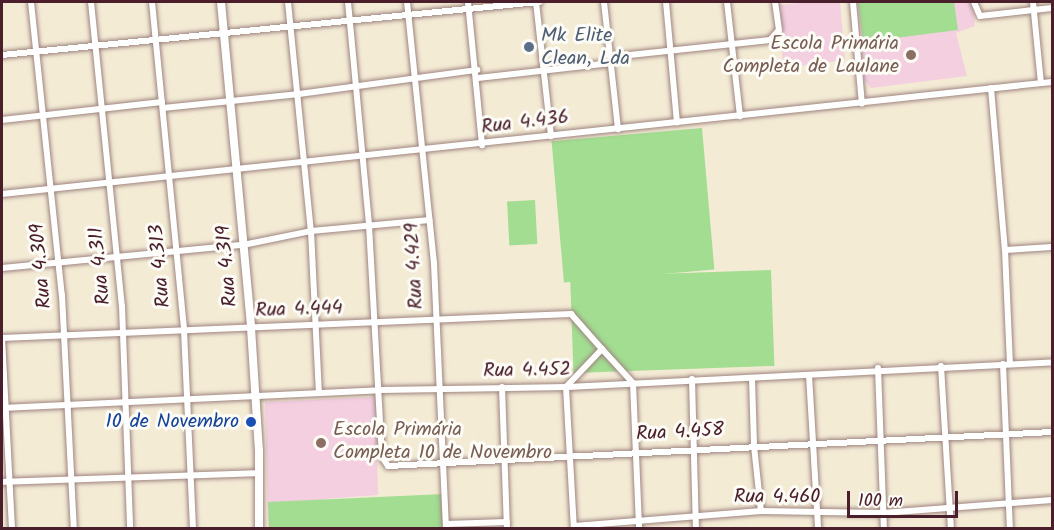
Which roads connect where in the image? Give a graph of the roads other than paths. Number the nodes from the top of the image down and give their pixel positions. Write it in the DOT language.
graph roads {
  1 [pos="32,2"];
  2 [pos="92,2"];
  3 [pos="152,2"];
  4 [pos="221,2"];
  5 [pos="288,2"];
  6 [pos="348,2"];
  7 [pos="407,2"];
  8 [pos="537,2"];
  9 [pos="604,2"];
  10 [pos="666,2"];
  11 [pos="727,2"];
  12 [pos="775,2"];
  13 [pos="853,2"];
  14 [pos="974,2"];
  15 [pos="1033,2"];
  16 [pos="468,5"];
  17 [pos="1053,8"];
  18 [pos="1034,9"];
  19 [pos="408,13"];
  20 [pos="350,18"];
  21 [pos="290,26"];
  22 [pos="223,32"];
  23 [pos="156,38"];
  24 [pos="731,44"];
  25 [pos="95,45"];
  26 [pos="670,50"];
  27 [pos="36,51"];
  28 [pos="2,55"];
  29 [pos="611,60"];
  30 [pos="477,70"];
  31 [pos="543,72"];
  32 [pos="478,78"];
  33 [pos="416,79"];
  34 [pos="1053,82"];
  35 [pos="1041,83"];
  36 [pos="355,84"];
  37 [pos="991,88"];
  38 [pos="298,94"];
  39 [pos="229,102"];
  40 [pos="862,104"];
  41 [pos="163,105"];
  42 [pos="102,110"];
  43 [pos="43,116"];
  44 [pos="740,116"];
  45 [pos="2,120"];
  46 [pos="677,122"];
  47 [pos="618,129"];
  48 [pos="551,136"];
  49 [pos="482,145"];
  50 [pos="423,149"];
  51 [pos="363,154"];
  52 [pos="304,163"];
  53 [pos="236,169"];
  54 [pos="170,176"];
  55 [pos="110,182"];
  56 [pos="51,189"];
  57 [pos="2,194"];
  58 [pos="429,220"];
  59 [pos="369,225"];
  60 [pos="311,231"];
  61 [pos="243,245"];
  62 [pos="1053,248"];
  63 [pos="1005,250"];
  64 [pos="176,251"];
  65 [pos="117,257"];
  66 [pos="59,262"];
  67 [pos="2,268"];
  68 [pos="435,320"];
  69 [pos="375,322"];
  70 [pos="251,328"];
  71 [pos="313,328"];
  72 [pos="184,330"];
  73 [pos="123,333"];
  74 [pos="64,335"];
  75 [pos="2,338"];
  76 [pos="602,349"];
  77 [pos="1053,362"];
  78 [pos="1006,363"];
  79 [pos="941,366"];
  80 [pos="878,368"];
  81 [pos="809,375"];
  82 [pos="752,378"];
  83 [pos="692,379"];
  84 [pos="633,383"];
  85 [pos="502,387"];
  86 [pos="566,387"];
  87 [pos="380,390"];
  88 [pos="439,390"];
  89 [pos="319,393"];
  90 [pos="254,395"];
  91 [pos="189,400"];
  92 [pos="128,401"];
  93 [pos="69,405"];
  94 [pos="4,407"];
  95 [pos="1053,432"];
  96 [pos="1007,435"];
  97 [pos="946,440"];
  98 [pos="880,442"];
  99 [pos="813,444"];
  100 [pos="754,446"];
  101 [pos="695,449"];
  102 [pos="635,452"];
  103 [pos="502,458"];
  104 [pos="570,458"];
  105 [pos="443,461"];
  106 [pos="259,473"];
  107 [pos="130,476"];
  108 [pos="191,477"];
  109 [pos="71,480"];
  110 [pos="10,481"];
  111 [pos="2,482"];
  112 [pos="1053,500"];
  113 [pos="1009,502"];
  114 [pos="950,507"];
  115 [pos="761,511"];
  116 [pos="883,513"];
  117 [pos="818,514"];
  118 [pos="695,516"];
  119 [pos="638,519"];
  120 [pos="507,525"];
  121 [pos="446,526"];
  122 [pos="574,527"];
  123 [pos="12,528"];
  124 [pos="74,528"];
  125 [pos="130,528"];
  126 [pos="193,528"];
  127 [pos="259,528"];
  128 [pos="639,528"];
  129 [pos="696,528"];
  130 [pos="818,528"];
  131 [pos="884,528"];
  132 [pos="951,528"];
  133 [pos="1010,528"];
  1 -- 27 [label="street, Rua 4.309"];
  2 -- 25 [label="street, Rua 4.311"];
  3 -- 23 [label="street, Rua 4.313"];
  4 -- 22 [label="street, Rua 4.319"];
  5 -- 21 [label="street"];
  6 -- 20 [label="street"];
  7 -- 19 [label="street, Rua 4.429"];
  8 -- 16 [label="street"];
  8 -- 31 [label="street"];
  9 -- 29 [label="street"];
  10 -- 26 [label="street"];
  11 -- 24 [label="street"];
  12 -- 24 [label="street"];
  13 -- 40 [label="street"];
  14 -- 18 [label="street"];
  15 -- 18 [label="street"];
  16 -- 19 [label="street"];
  16 -- 30 [label="street"];
  17 -- 18 [label="street"];
  18 -- 35 [label="street"];
  19 -- 20 [label="street"];
  19 -- 33 [label="street, Rua 4.429"];
  20 -- 21 [label="street"];
  20 -- 36 [label="street"];
  21 -- 22 [label="street"];
  21 -- 38 [label="street"];
  22 -- 23 [label="street"];
  22 -- 39 [label="street, Rua 4.319"];
  23 -- 25 [label="street"];
  23 -- 41 [label="street, Rua 4.313"];
  24 -- 26 [label="street"];
  24 -- 44 [label="street"];
  25 -- 27 [label="street"];
  25 -- 42 [label="street, Rua 4.311"];
  26 -- 29 [label="street"];
  26 -- 46 [label="street"];
  27 -- 28 [label="street"];
  27 -- 43 [label="street, Rua 4.309"];
  29 -- 31 [label="street"];
  29 -- 47 [label="street"];
  30 -- 32 [label="street"];
  30 -- 33 [label="street"];
  31 -- 32 [label="street"];
  31 -- 48 [label="street"];
  32 -- 49 [label="street"];
  33 -- 36 [label="street"];
  33 -- 50 [label="street, Rua 4.429"];
  34 -- 35 [label="street, Rua 4.436"];
  35 -- 37 [label="street, Rua 4.436"];
  36 -- 38 [label="street"];
  36 -- 51 [label="street"];
  37 -- 40 [label="street, Rua 4.436"];
  37 -- 63 [label="street"];
  38 -- 39 [label="street"];
  38 -- 52 [label="street"];
  39 -- 41 [label="street"];
  39 -- 53 [label="street, Rua 4.319"];
  40 -- 44 [label="street, Rua 4.436"];
  41 -- 42 [label="street"];
  41 -- 54 [label="street, Rua 4.313"];
  42 -- 43 [label="street"];
  42 -- 55 [label="street, Rua 4.311"];
  43 -- 45 [label="street"];
  43 -- 56 [label="street, Rua 4.309"];
  44 -- 46 [label="street, Rua 4.436"];
  46 -- 47 [label="street, Rua 4.436"];
  47 -- 48 [label="street, Rua 4.436"];
  48 -- 49 [label="street, Rua 4.436"];
  49 -- 50 [label="street, Rua 4.436"];
  50 -- 51 [label="street, Rua 4.436"];
  50 -- 58 [label="street, Rua 4.429"];
  51 -- 52 [label="street, Rua 4.436"];
  51 -- 59 [label="street"];
  52 -- 53 [label="street, Rua 4.436"];
  52 -- 60 [label="street"];
  53 -- 54 [label="street, Rua 4.436"];
  53 -- 61 [label="street, Rua 4.319"];
  54 -- 55 [label="street, Rua 4.436"];
  54 -- 64 [label="street, Rua 4.313"];
  55 -- 56 [label="street, Rua 4.436"];
  55 -- 65 [label="street, Rua 4.311"];
  56 -- 57 [label="street, Rua 4.436"];
  56 -- 66 [label="street, Rua 4.309"];
  58 -- 59 [label="street"];
  58 -- 68 [label="street, Rua 4.429"];
  59 -- 60 [label="street"];
  59 -- 69 [label="street"];
  60 -- 61 [label="street"];
  60 -- 71 [label="street"];
  61 -- 64 [label="street"];
  61 -- 70 [label="street, Rua 4.319"];
  62 -- 63 [label="street"];
  63 -- 78 [label="street"];
  64 -- 65 [label="street"];
  64 -- 72 [label="street, Rua 4.313"];
  65 -- 66 [label="street"];
  65 -- 73 [label="street, Rua 4.311"];
  66 -- 67 [label="street"];
  66 -- 74 [label="street, Rua 4.309"];
  68 -- 69 [label="street, Rua 4.444"];
  68 -- 76 [label="street, Rua 4.444"];
  68 -- 88 [label="street, Rua 4.429"];
  69 -- 71 [label="street, Rua 4.444"];
  69 -- 87 [label="street"];
  70 -- 71 [label="street, Rua 4.444"];
  70 -- 72 [label="street, Rua 4.444"];
  70 -- 90 [label="street, Rua 4.319"];
  71 -- 89 [label="street"];
  72 -- 73 [label="street, Rua 4.444"];
  72 -- 91 [label="street, Rua 4.313"];
  73 -- 74 [label="street, Rua 4.444"];
  73 -- 92 [label="street, Rua 4.311"];
  74 -- 75 [label="street, Rua 4.444"];
  74 -- 93 [label="street, Rua 4.309"];
  75 -- 94 [label="street"];
  76 -- 84 [label="street"];
  76 -- 86 [label="street"];
  77 -- 78 [label="street, Rua 4.452"];
  78 -- 79 [label="street, Rua 4.452"];
  78 -- 96 [label="street"];
  79 -- 80 [label="street, Rua 4.452"];
  79 -- 97 [label="street"];
  80 -- 81 [label="street, Rua 4.452"];
  80 -- 98 [label="street"];
  81 -- 82 [label="street, Rua 4.452"];
  81 -- 99 [label="street"];
  82 -- 83 [label="street, Rua 4.452"];
  82 -- 100 [label="street"];
  83 -- 84 [label="street, Rua 4.452"];
  83 -- 101 [label="street"];
  84 -- 86 [label="street, Rua 4.452"];
  84 -- 102 [label="street"];
  85 -- 86 [label="street, Rua 4.452"];
  85 -- 88 [label="street, Rua 4.452"];
  85 -- 103 [label="street"];
  86 -- 104 [label="street"];
  87 -- 88 [label="street, Rua 4.452"];
  87 -- 89 [label="street, Rua 4.452"];
  87 -- 105 [label="street, Rua 4.458"];
  88 -- 105 [label="street, Rua 4.429"];
  89 -- 90 [label="street, Rua 4.452"];
  90 -- 91 [label="street, Rua 4.452"];
  90 -- 106 [label="street, Rua 4.319"];
  91 -- 92 [label="street, Rua 4.452"];
  91 -- 108 [label="street, Rua 4.313"];
  92 -- 93 [label="street, Rua 4.452"];
  92 -- 107 [label="street, Rua 4.311"];
  93 -- 94 [label="street, Rua 4.452"];
  93 -- 109 [label="street, Rua 4.309"];
  94 -- 110 [label="street"];
  95 -- 96 [label="street, Rua 4.458"];
  96 -- 97 [label="street, Rua 4.458"];
  96 -- 113 [label="street"];
  97 -- 98 [label="street, Rua 4.458"];
  97 -- 114 [label="street"];
  98 -- 99 [label="street, Rua 4.458"];
  98 -- 116 [label="street"];
  99 -- 100 [label="street, Rua 4.458"];
  99 -- 117 [label="street"];
  100 -- 101 [label="street, Rua 4.458"];
  100 -- 115 [label="street"];
  101 -- 102 [label="street, Rua 4.458"];
  101 -- 118 [label="street"];
  102 -- 104 [label="street, Rua 4.458"];
  102 -- 119 [label="street"];
  103 -- 104 [label="street, Rua 4.458"];
  103 -- 105 [label="street, Rua 4.458"];
  103 -- 120 [label="street"];
  104 -- 122 [label="street"];
  105 -- 121 [label="street, Rua 4.429"];
  106 -- 108 [label="street"];
  106 -- 127 [label="street, Rua 4.319"];
  107 -- 108 [label="street"];
  107 -- 109 [label="street"];
  107 -- 125 [label="street, Rua 4.311"];
  108 -- 126 [label="street, Rua 4.313"];
  109 -- 110 [label="street"];
  109 -- 124 [label="street, Rua 4.309"];
  110 -- 111 [label="street"];
  110 -- 123 [label="street"];
  112 -- 113 [label="street, Rua 4.460"];
  113 -- 114 [label="street, Rua 4.460"];
  113 -- 133 [label="street"];
  114 -- 116 [label="street, Rua 4.460"];
  114 -- 132 [label="street"];
  115 -- 117 [label="street, Rua 4.460"];
  115 -- 118 [label="street, Rua 4.460"];
  116 -- 117 [label="street, Rua 4.460"];
  116 -- 131 [label="street"];
  117 -- 130 [label="street"];
  118 -- 119 [label="street, Rua 4.460"];
  118 -- 129 [label="street"];
  119 -- 122 [label="street, Rua 4.460"];
  119 -- 128 [label="street"];
  120 -- 121 [label="street"];
}
